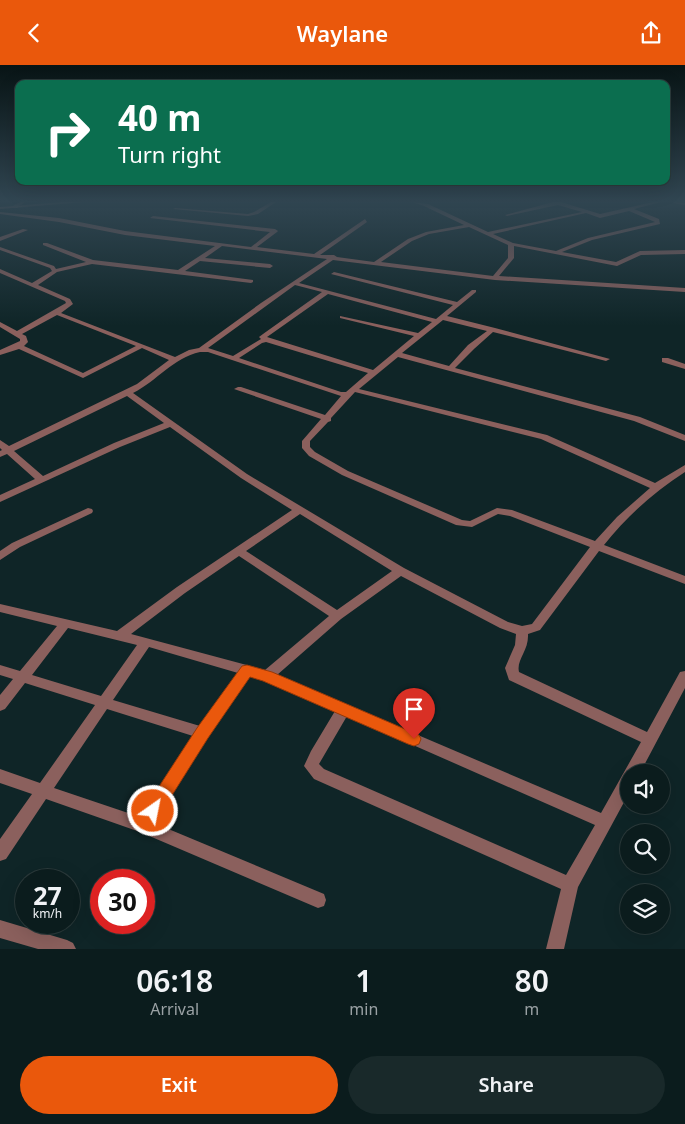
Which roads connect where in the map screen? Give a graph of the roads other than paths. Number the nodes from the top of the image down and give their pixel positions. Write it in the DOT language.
graph roads {
  1 [pos="206,243"];
  2 [pos="259,243"];
  3 [pos="333,243"];
  4 [pos="405,243"];
  5 [pos="580,243"];
  6 [pos="45,244"];
  7 [pos="511,244"];
  8 [pos="220,245"];
  9 [pos="1,248"];
  10 [pos="252,249"];
  11 [pos="685,252"];
  12 [pos="556,253"];
  13 [pos="316,255"];
  14 [pos="334,257"];
  15 [pos="199,259"];
  16 [pos="92,262"];
  17 [pos="376,263"];
  18 [pos="270,266"];
  19 [pos="0,271"];
  20 [pos="55,271"];
  21 [pos="178,273"];
  22 [pos="334,274"];
  23 [pos="495,278"];
  24 [pos="251,281"];
  25 [pos="294,283"];
  26 [pos="33,285"];
  27 [pos="685,290"];
  28 [pos="474,291"];
  29 [pos="327,292"];
  30 [pos="457,304"];
  31 [pos="56,313"];
  32 [pos="342,317"];
  33 [pos="439,319"];
  34 [pos="0,324"];
  35 [pos="493,329"];
  36 [pos="17,334"];
  37 [pos="418,335"];
  38 [pos="266,340"];
  39 [pos="19,346"];
  40 [pos="141,346"];
  41 [pos="202,349"];
  42 [pos="0,353"];
  43 [pos="396,355"];
  44 [pos="234,358"];
  45 [pos="606,359"];
  46 [pos="176,360"];
  47 [pos="665,360"];
  48 [pos="685,367"];
  49 [pos="451,368"];
  50 [pos="376,373"];
  51 [pos="238,389"];
  52 [pos="127,392"];
  53 [pos="352,392"];
  54 [pos="328,419"];
  55 [pos="171,423"];
  56 [pos="685,438"];
  57 [pos="0,443"];
  58 [pos="4,452"];
  59 [pos="685,468"];
  60 [pos="42,480"];
  61 [pos="656,487"];
  62 [pos="0,499"];
  63 [pos="299,510"];
  64 [pos="88,511"];
  65 [pos="597,546"];
  66 [pos="238,551"];
  67 [pos="0,557"];
  68 [pos="400,571"];
  69 [pos="685,580"];
  70 [pos="0,608"];
  71 [pos="337,616"];
  72 [pos="66,623"];
  73 [pos="522,631"];
  74 [pos="119,636"];
  75 [pos="146,642"];
  76 [pos="0,670"];
  77 [pos="247,670"];
  78 [pos="267,676"];
  79 [pos="685,676"];
  80 [pos="22,677"];
  81 [pos="105,702"];
  82 [pos="0,705"];
  83 [pos="344,709"];
  84 [pos="202,733"];
  85 [pos="650,740"];
  86 [pos="637,764"];
  87 [pos="0,776"];
  88 [pos="44,791"];
  89 [pos="620,794"];
  90 [pos="605,822"];
  91 [pos="143,826"];
  92 [pos="0,853"];
  93 [pos="570,885"];
  94 [pos="318,900"];
  95 [pos="0,929"];
  96 [pos="67,949"];
  97 [pos="555,949"];
  1 -- 8 [label="street"];
  2 -- 10 [label="street"];
  3 -- 13 [label="street"];
  4 -- 17 [label="street"];
  5 -- 12 [label="street"];
  6 -- 16 [label="street"];
  7 -- 12 [label="street"];
  7 -- 23 [label="street"];
  8 -- 10 [label="street"];
  8 -- 15 [label="street"];
  9 -- 20 [label="street"];
  10 -- 13 [label="street"];
  11 -- 12 [label="street"];
  13 -- 14 [label="street"];
  14 -- 17 [label="street"];
  14 -- 25 [label="street"];
  15 -- 18 [label="street"];
  15 -- 21 [label="street"];
  16 -- 20 [label="street"];
  16 -- 21 [label="street"];
  17 -- 23 [label="street"];
  19 -- 26 [label="street"];
  20 -- 26 [label="street"];
  21 -- 24 [label="street"];
  22 -- 30 [label="street"];
  23 -- 27 [label="street"];
  25 -- 29 [label="street"];
  25 -- 41 [label="street"];
  26 -- 31 [label="street"];
  28 -- 30 [label="street"];
  29 -- 33 [label="street"];
  29 -- 38 [label="street"];
  30 -- 33 [label="street"];
  31 -- 36 [label="street"];
  31 -- 40 [label="street"];
  32 -- 37 [label="street"];
  33 -- 35 [label="street"];
  33 -- 37 [label="street"];
  34 -- 36 [label="street"];
  35 -- 45 [label="street"];
  35 -- 49 [label="street"];
  36 -- 39 [label="street"];
  37 -- 43 [label="street"];
  38 -- 44 [label="street"];
  38 -- 50 [label="street"];
  39 -- 40 [label="street"];
  39 -- 42 [label="street"];
  40 -- 46 [label="street"];
  41 -- 44 [label="street"];
  41 -- 46 [label="street"];
  43 -- 49 [label="street"];
  43 -- 50 [label="street"];
  44 -- 53 [label="street"];
  46 -- 52 [label="street"];
  47 -- 48 [label="street"];
  49 -- 56 [label="street"];
  50 -- 53 [label="street"];
  51 -- 54 [label="street"];
  52 -- 55 [label="street"];
  52 -- 58 [label="street"];
  53 -- 54 [label="street"];
  53 -- 61 [label="street"];
  54 -- 65 [label="street"];
  55 -- 60 [label="street"];
  55 -- 63 [label="street"];
  57 -- 58 [label="street"];
  58 -- 60 [label="street"];
  59 -- 61 [label="street"];
  60 -- 62 [label="street"];
  61 -- 65 [label="street"];
  63 -- 66 [label="street"];
  63 -- 68 [label="street"];
  64 -- 67 [label="street"];
  65 -- 69 [label="street"];
  65 -- 73 [label="street"];
  66 -- 71 [label="street"];
  66 -- 74 [label="street"];
  68 -- 71 [label="street"];
  68 -- 73 [label="street"];
  70 -- 72 [label="street"];
  71 -- 78 [label="street"];
  72 -- 74 [label="street"];
  72 -- 80 [label="street"];
  73 -- 85 [label="street"];
  74 -- 75 [label="street"];
  75 -- 77 [label="street"];
  75 -- 81 [label="street"];
  76 -- 80 [label="street"];
  77 -- 78 [label="street"];
  77 -- 84 [label="street"];
  78 -- 83 [label="street"];
  79 -- 85 [label="street"];
  80 -- 81 [label="street"];
  80 -- 82 [label="street"];
  81 -- 84 [label="street"];
  81 -- 88 [label="street"];
  83 -- 90 [label="street"];
  83 -- 93 [label="street"];
  84 -- 91 [label="street"];
  85 -- 86 [label="street"];
  87 -- 88 [label="street"];
  88 -- 91 [label="street"];
  88 -- 92 [label="street"];
  89 -- 90 [label="street"];
  90 -- 93 [label="street"];
  91 -- 94 [label="street"];
  93 -- 97 [label="street"];
  95 -- 96 [label="street"];
}
